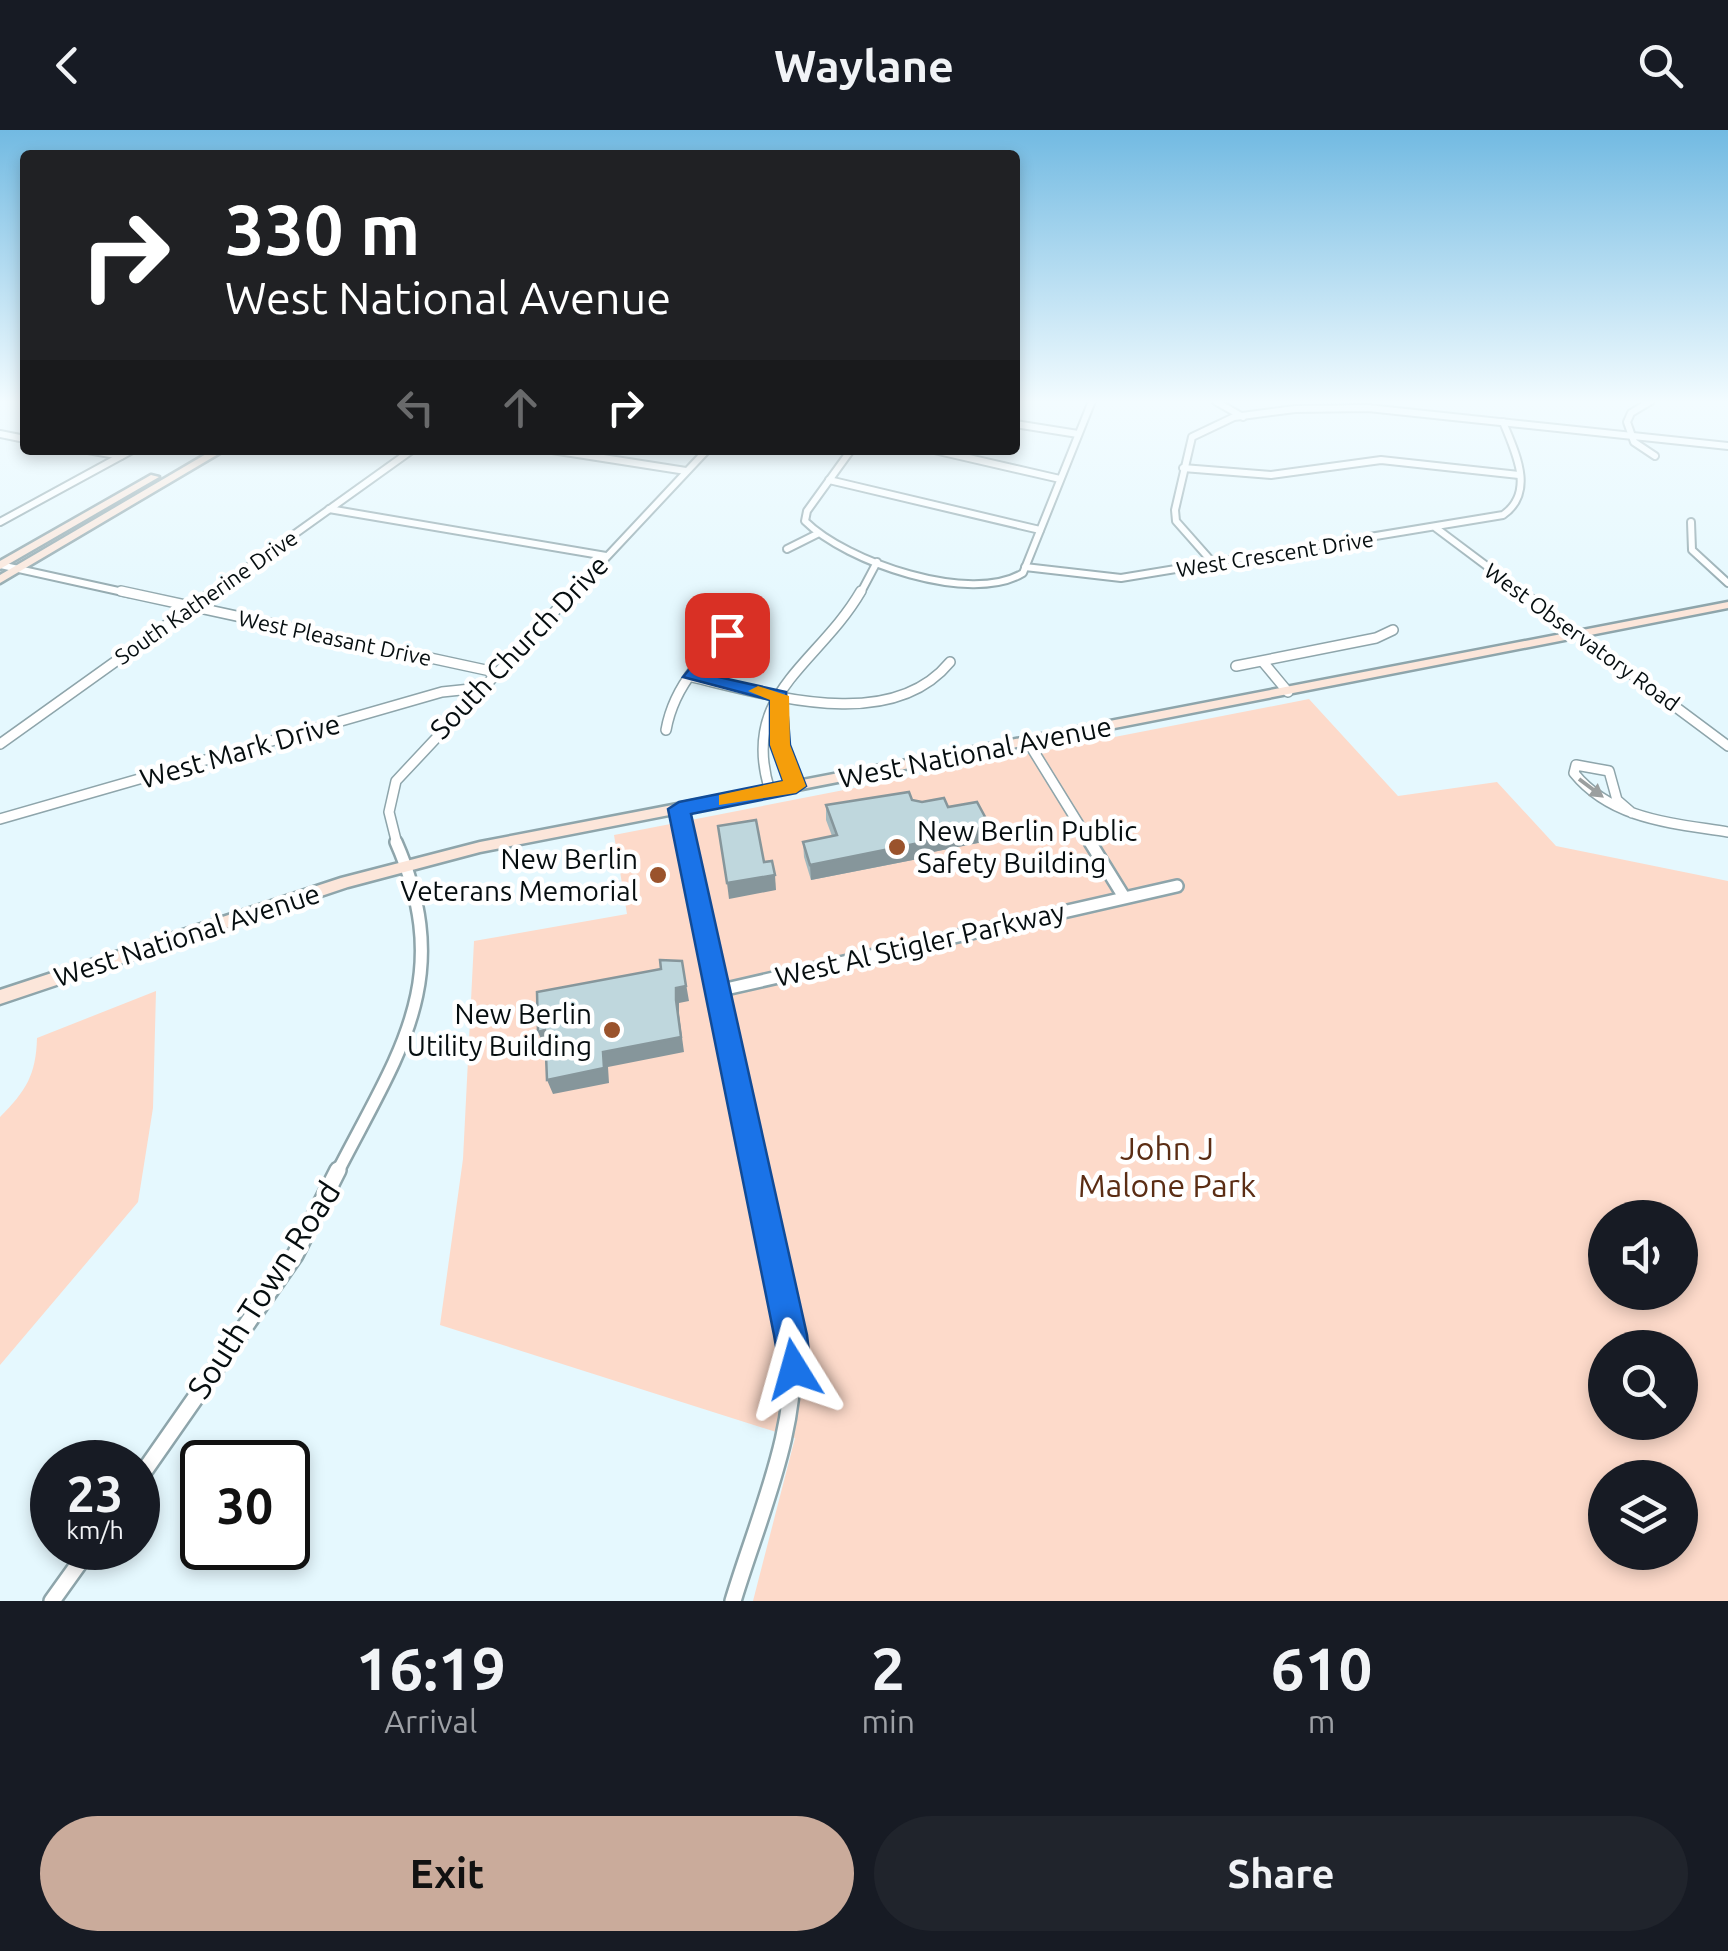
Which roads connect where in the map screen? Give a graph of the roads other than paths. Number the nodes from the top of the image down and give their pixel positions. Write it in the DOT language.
graph roads {
  1 [pos="96,470"];
  2 [pos="167,470"];
  3 [pos="187,470"];
  4 [pos="384,470"];
  5 [pos="677,470"];
  6 [pos="837,470"];
  7 [pos="1009,470"];
  8 [pos="1064,470"];
  9 [pos="1183,470"];
  10 [pos="1207,470"];
  11 [pos="1305,470"];
  12 [pos="1470,470"];
  13 [pos="1517,470"];
  14 [pos="686,471"];
  15 [pos="1519,475"];
  16 [pos="1060,479"];
  17 [pos="829,480"];
  18 [pos="329,509"];
  19 [pos="0,522"];
  20 [pos="1691,522"];
  21 [pos="1436,528"];
  22 [pos="1040,530"];
  23 [pos="818,534"];
  24 [pos="787,549"];
  25 [pos="606,556"];
  26 [pos="877,562"];
  27 [pos="1214,564"];
  28 [pos="0,566"];
  29 [pos="1025,568"];
  30 [pos="18,569"];
  31 [pos="0,580"];
  32 [pos="1728,583"];
  33 [pos="1728,605"];
  34 [pos="191,608"];
  35 [pos="744,624"];
  36 [pos="1393,630"];
  37 [pos="1581,636"];
  38 [pos="950,662"];
  39 [pos="1262,662"];
  40 [pos="1236,666"];
  41 [pos="494,672"];
  42 [pos="692,677"];
  43 [pos="480,688"];
  44 [pos="1288,692"];
  45 [pos="779,696"];
  46 [pos="666,730"];
  47 [pos="1028,742"];
  48 [pos="0,744"];
  49 [pos="1728,746"];
  50 [pos="796,786"];
  51 [pos="770,791"];
  52 [pos="679,809"];
  53 [pos="1632,814"];
  54 [pos="0,819"];
  55 [pos="1728,832"];
  56 [pos="404,866"];
  57 [pos="1177,886"];
  58 [pos="1124,898"];
  59 [pos="717,991"];
  60 [pos="0,997"];
  61 [pos="160,1448"];
  62 [pos="74,1570"];
  63 [pos="52,1601"];
  64 [pos="733,1601"];
  1 -- 19 [label="street"];
  2 -- 28 [label="main road"];
  3 -- 30 [label="main road"];
  4 -- 18 [label="street, South Katherine Drive"];
  5 -- 14 [label="street"];
  6 -- 17 [label="street"];
  7 -- 16 [label="street"];
  8 -- 16 [label="street"];
  9 -- 27 [label="street"];
  10 -- 11 [label="street"];
  12 -- 15 [label="street"];
  13 -- 15 [label="street"];
  14 -- 25 [label="street, South Church Drive"];
  15 -- 21 [label="street, West Crescent Drive"];
  16 -- 22 [label="street"];
  17 -- 22 [label="street"];
  17 -- 23 [label="street"];
  18 -- 25 [label="street"];
  18 -- 34 [label="street, South Katherine Drive"];
  20 -- 32 [label="street"];
  21 -- 27 [label="street, West Crescent Drive"];
  21 -- 37 [label="street, West Observatory Road"];
  22 -- 29 [label="street"];
  23 -- 24 [label="street"];
  23 -- 26 [label="street"];
  25 -- 41 [label="street, South Church Drive"];
  26 -- 29 [label="street"];
  26 -- 45 [label="street"];
  27 -- 29 [label="street, West Crescent Drive"];
  28 -- 30 [label="street, West Pleasant Drive"];
  30 -- 31 [label="main road"];
  30 -- 34 [label="street, West Pleasant Drive"];
  33 -- 37 [label="main road, West National Avenue"];
  34 -- 41 [label="street, West Pleasant Drive"];
  34 -- 48 [label="street, South Katherine Drive"];
  35 -- 42 [label="street"];
  36 -- 39 [label="street"];
  37 -- 44 [label="main road, West National Avenue"];
  37 -- 49 [label="street, West Observatory Road"];
  38 -- 45 [label="street"];
  39 -- 40 [label="street"];
  39 -- 44 [label="street"];
  41 -- 43 [label="street, South Church Drive"];
  42 -- 45 [label="street"];
  42 -- 46 [label="street"];
  43 -- 54 [label="street, West Mark Drive"];
  43 -- 56 [label="street, South Church Drive"];
  44 -- 47 [label="main road, West National Avenue"];
  45 -- 50 [label="street"];
  45 -- 51 [label="street"];
  47 -- 50 [label="main road, West National Avenue"];
  47 -- 58 [label="street"];
  50 -- 51 [label="main road, West National Avenue"];
  51 -- 52 [label="main road, West National Avenue"];
  52 -- 56 [label="main road, West National Avenue"];
  52 -- 59 [label="street"];
  53 -- 53 [label="street, one-way"];
  53 -- 55 [label="street"];
  56 -- 60 [label="main road, West National Avenue"];
  56 -- 61 [label="street, South Town Road"];
  57 -- 58 [label="street, West Al Stigler Parkway"];
  58 -- 59 [label="street, West Al Stigler Parkway"];
  59 -- 64 [label="street"];
  62 -- 63 [label="street"];
}
